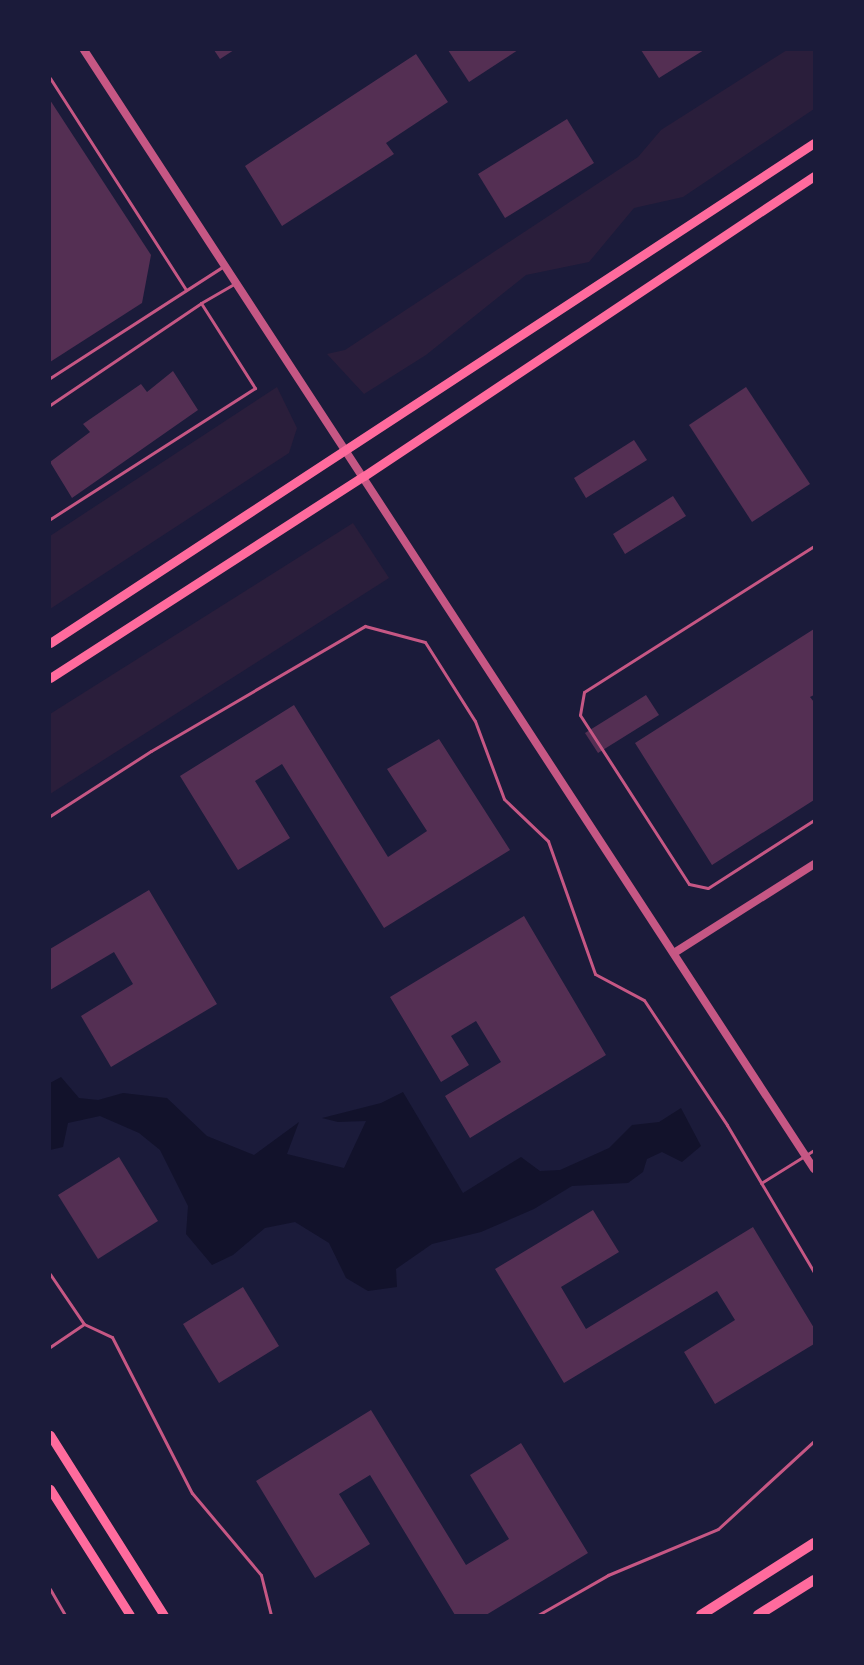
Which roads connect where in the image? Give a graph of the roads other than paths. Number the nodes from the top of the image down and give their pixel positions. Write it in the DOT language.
graph roads {
  1 [pos="84,50"];
  2 [pos="50,78"];
  3 [pos="814,143"];
  4 [pos="814,176"];
  5 [pos="226,264"];
  6 [pos="237,282"];
  7 [pos="186,290"];
  8 [pos="201,303"];
  9 [pos="50,378"];
  10 [pos="50,405"];
  11 [pos="345,451"];
  12 [pos="364,476"];
  13 [pos="50,519"];
  14 [pos="814,546"];
  15 [pos="50,643"];
  16 [pos="50,678"];
  17 [pos="50,816"];
  18 [pos="814,820"];
  19 [pos="814,864"];
  20 [pos="674,952"];
  21 [pos="814,1150"];
  22 [pos="805,1156"];
  23 [pos="814,1169"];
  24 [pos="762,1183"];
  25 [pos="814,1272"];
  26 [pos="50,1274"];
  27 [pos="84,1324"];
  28 [pos="50,1347"];
  29 [pos="50,1435"];
  30 [pos="814,1442"];
  31 [pos="50,1489"];
  32 [pos="814,1543"];
  33 [pos="814,1580"];
  34 [pos="50,1590"];
  35 [pos="65,1615"];
  36 [pos="130,1615"];
  37 [pos="164,1615"];
  38 [pos="271,1615"];
  39 [pos="538,1615"];
  40 [pos="701,1615"];
  41 [pos="758,1615"];
  1 -- 5 [label="street"];
  2 -- 7 [label="lane"];
  3 -- 11 [label="main road"];
  4 -- 12 [label="main road"];
  5 -- 6 [label="street"];
  5 -- 7 [label="lane"];
  6 -- 8 [label="lane"];
  6 -- 11 [label="street"];
  7 -- 9 [label="lane"];
  8 -- 10 [label="lane"];
  8 -- 13 [label="lane"];
  11 -- 12 [label="street"];
  11 -- 15 [label="main road"];
  12 -- 16 [label="main road"];
  12 -- 20 [label="street"];
  14 -- 18 [label="lane"];
  17 -- 24 [label="lane"];
  19 -- 20 [label="street"];
  20 -- 22 [label="street"];
  21 -- 22 [label="lane"];
  22 -- 23 [label="street"];
  22 -- 24 [label="lane"];
  24 -- 25 [label="lane"];
  26 -- 27 [label="lane"];
  27 -- 28 [label="lane"];
  27 -- 38 [label="lane"];
  29 -- 37 [label="main road"];
  30 -- 39 [label="lane"];
  31 -- 36 [label="main road"];
  32 -- 40 [label="main road"];
  33 -- 41 [label="main road"];
  34 -- 35 [label="lane"];
}
